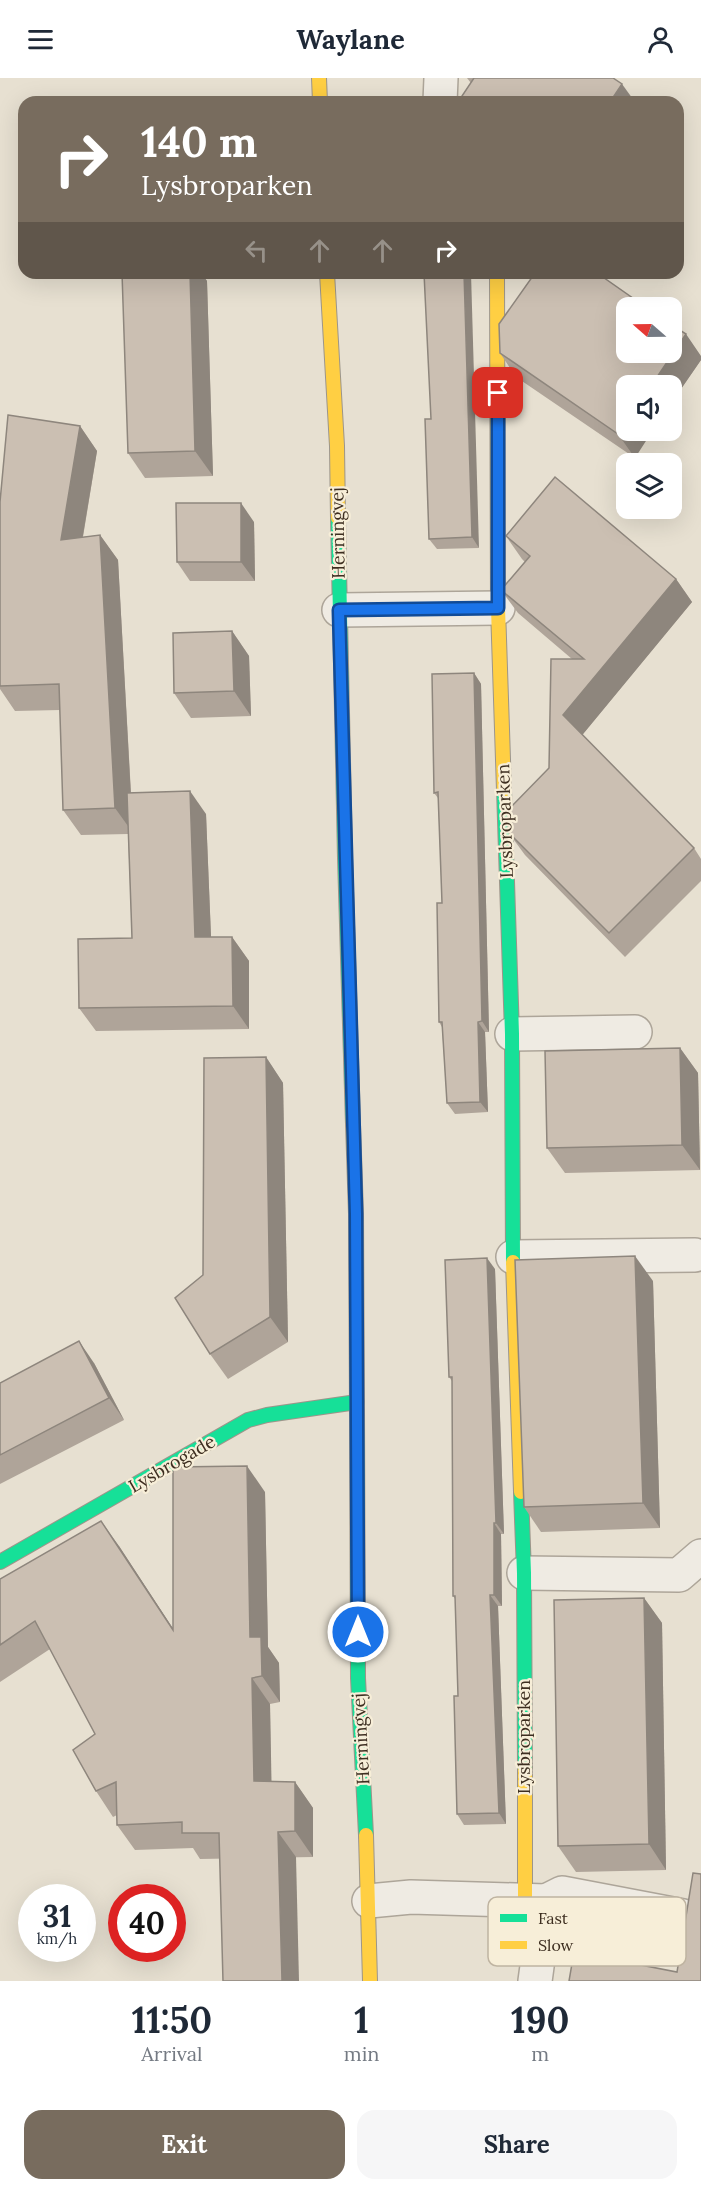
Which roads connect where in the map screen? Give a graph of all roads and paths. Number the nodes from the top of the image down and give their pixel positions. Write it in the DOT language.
graph roads {
  1 [pos="319,78"];
  2 [pos="441,78"];
  3 [pos="320,96"];
  4 [pos="440,96"];
  5 [pos="327,279"];
  6 [pos="497,279"];
  7 [pos="498,608"];
  8 [pos="339,610"];
  9 [pos="635,1032"];
  10 [pos="512,1034"];
  11 [pos="695,1255"];
  12 [pos="513,1257"];
  13 [pos="357,1402"];
  14 [pos="701,1556"];
  15 [pos="0,1562"];
  16 [pos="524,1573"];
  17 [pos="536,1897"];
  18 [pos="549,1897"];
  19 [pos="583,1897"];
  20 [pos="488,1899"];
  21 [pos="369,1901"];
  22 [pos="535,1966"];
  23 [pos="370,1981"];
  24 [pos="535,1981"];
  1 -- 3 [label="street"];
  2 -- 4 [label="street"];
  5 -- 8 [label="street, Herningvej"];
  6 -- 7 [label="street, Lysbroparken"];
  7 -- 8 [label="street"];
  7 -- 10 [label="street, Lysbroparken"];
  8 -- 13 [label="street, Herningvej"];
  9 -- 10 [label="street"];
  10 -- 12 [label="street, Lysbroparken"];
  11 -- 12 [label="street"];
  12 -- 16 [label="street, Lysbroparken"];
  13 -- 15 [label="street, Lysbrogade"];
  13 -- 21 [label="street, Herningvej"];
  14 -- 16 [label="street"];
  16 -- 17 [label="street, Lysbroparken"];
  18 -- 19 [label="street"];
  20 -- 21 [label="street"];
  21 -- 23 [label="street, Herningvej"];
  22 -- 24 [label="street, Lysbroparken"];
}
